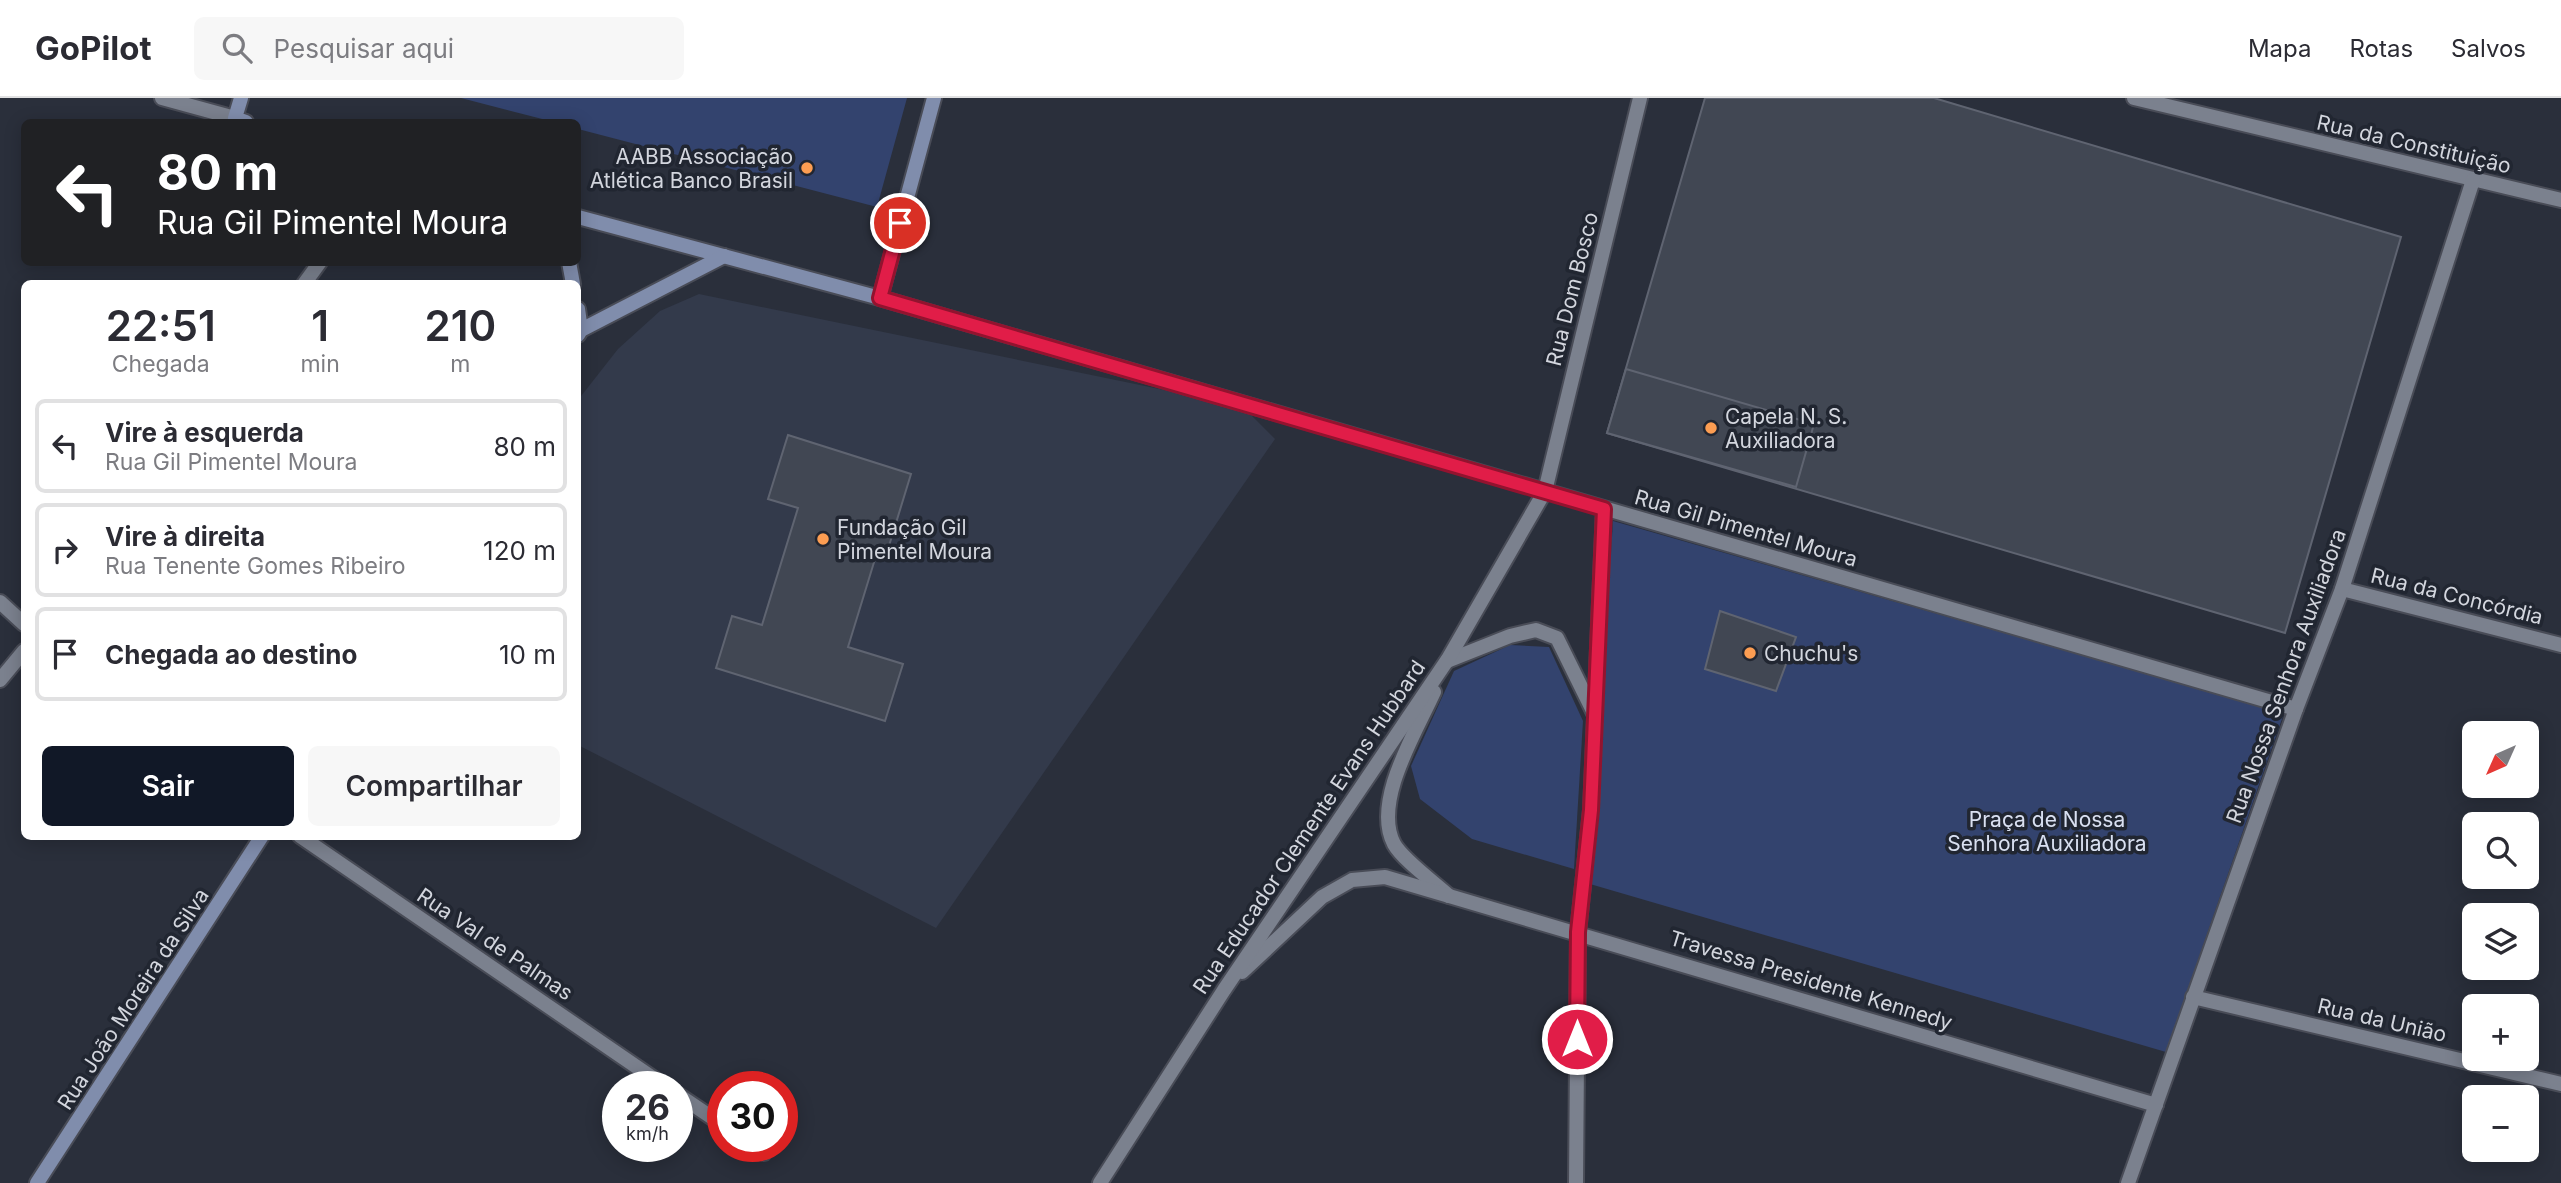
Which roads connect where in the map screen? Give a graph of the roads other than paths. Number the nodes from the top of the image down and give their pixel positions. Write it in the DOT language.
graph roads {
  1 [pos="162,98"];
  2 [pos="241,98"];
  3 [pos="934,98"];
  4 [pos="1640,98"];
  5 [pos="2134,98"];
  6 [pos="237,119"];
  7 [pos="241,119"];
  8 [pos="2473,180"];
  9 [pos="2561,200"];
  10 [pos="581,218"];
  11 [pos="724,256"];
  12 [pos="880,298"];
  13 [pos="581,331"];
  14 [pos="1545,491"];
  15 [pos="1604,509"];
  16 [pos="2342,589"];
  17 [pos="0,602"];
  18 [pos="21,621"];
  19 [pos="2561,645"];
  20 [pos="21,655"];
  21 [pos="1448,659"];
  22 [pos="0,680"];
  23 [pos="2296,709"];
  24 [pos="1596,716"];
  25 [pos="259,840"];
  26 [pos="306,840"];
  27 [pos="1453,899"];
  28 [pos="1578,932"];
  29 [pos="1224,990"];
  30 [pos="2193,997"];
  31 [pos="643,1071"];
  32 [pos="2561,1084"];
  33 [pos="2156,1105"];
  34 [pos="37,1183"];
  35 [pos="1100,1183"];
  36 [pos="1576,1183"];
  37 [pos="2128,1183"];
  1 -- 6 [label="street"];
  2 -- 7 [label="main road"];
  3 -- 12 [label="main road"];
  4 -- 14 [label="street, Rua Dom Bosco"];
  5 -- 8 [label="street, Rua da Constituição"];
  8 -- 9 [label="street, Rua da Constituição"];
  8 -- 16 [label="street, Rua Nossa Senhora Auxiliadora"];
  10 -- 11 [label="main road, Rua Gil Pimentel Moura"];
  11 -- 12 [label="main road, Rua Gil Pimentel Moura"];
  11 -- 13 [label="main road"];
  12 -- 14 [label="street, Rua Gil Pimentel Moura"];
  14 -- 15 [label="street, Rua Gil Pimentel Moura"];
  14 -- 21 [label="street, Rua Educador Clemente Evans Hubbard"];
  15 -- 23 [label="street, Rua Gil Pimentel Moura"];
  15 -- 24 [label="street"];
  16 -- 19 [label="street, Rua da Concórdia"];
  16 -- 23 [label="street, Rua Nossa Senhora Auxiliadora"];
  17 -- 18 [label="street"];
  20 -- 22 [label="street"];
  21 -- 24 [label="street"];
  21 -- 27 [label="street, Travessa Presidente Kennedy"];
  21 -- 29 [label="street, Rua Educador Clemente Evans Hubbard"];
  23 -- 30 [label="street, Rua Nossa Senhora Auxiliadora"];
  24 -- 28 [label="street"];
  25 -- 34 [label="main road, Rua João Moreira da Silva"];
  26 -- 31 [label="street, Rua Val de Palmas"];
  27 -- 28 [label="street, Travessa Presidente Kennedy"];
  27 -- 29 [label="street, Travessa Presidente Kennedy"];
  28 -- 33 [label="street, Travessa Presidente Kennedy"];
  28 -- 36 [label="street"];
  29 -- 35 [label="street, Rua Educador Clemente Evans Hubbard"];
  30 -- 32 [label="street, Rua da União"];
  30 -- 33 [label="street, Rua Nossa Senhora Auxiliadora"];
  33 -- 37 [label="street, Rua Nossa Senhora Auxiliadora"];
}
